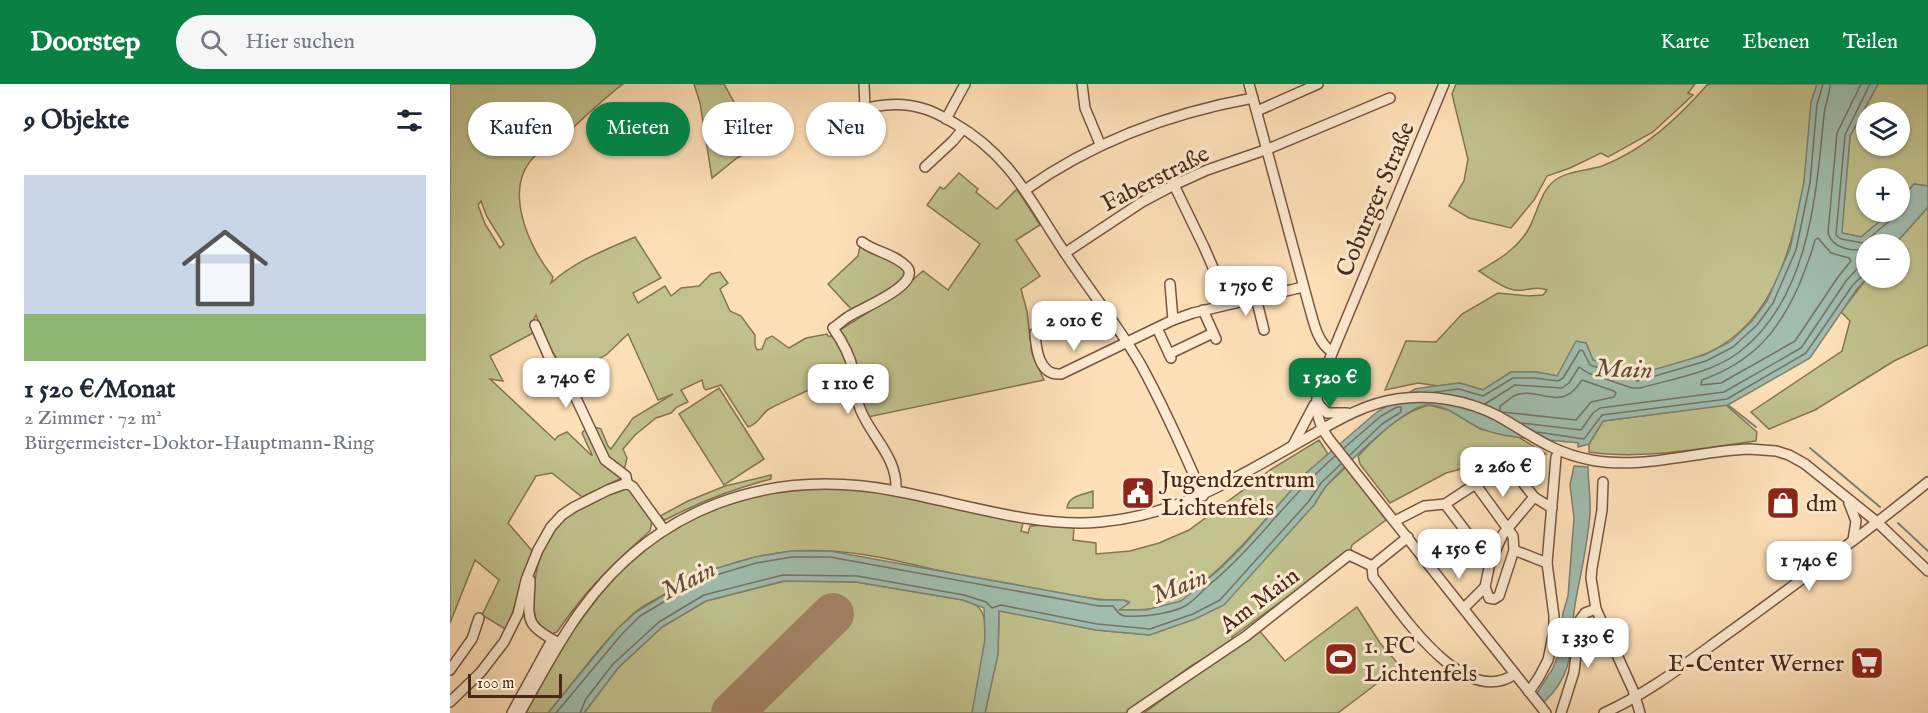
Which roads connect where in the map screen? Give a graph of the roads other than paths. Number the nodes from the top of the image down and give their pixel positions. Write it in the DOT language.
graph roads {
  1 [pos="864,84"];
  2 [pos="965,84"];
  3 [pos="1082,84"];
  4 [pos="1250,84"];
  5 [pos="1318,84"];
  6 [pos="1444,84"];
  7 [pos="1253,98"];
  8 [pos="1390,98"];
  9 [pos="865,102"];
  10 [pos="886,105"];
  11 [pos="1257,111"];
  12 [pos="946,119"];
  13 [pos="963,129"];
  14 [pos="1100,144"];
  15 [pos="1268,149"];
  16 [pos="926,167"];
  17 [pos="1174,185"];
  18 [pos="1025,190"];
  19 [pos="862,242"];
  20 [pos="1065,253"];
  21 [pos="1170,284"];
  22 [pos="1304,287"];
  23 [pos="1256,298"];
  24 [pos="1229,304"];
  25 [pos="1203,310"];
  26 [pos="1173,320"];
  27 [pos="535,325"];
  28 [pos="1157,328"];
  29 [pos="1264,330"];
  30 [pos="1035,333"];
  31 [pos="1126,342"];
  32 [pos="1332,352"];
  33 [pos="1317,400"];
  34 [pos="1352,412"];
  35 [pos="1321,429"];
  36 [pos="1292,446"];
  37 [pos="1556,457"];
  38 [pos="1603,482"];
  39 [pos="1928,482"];
  40 [pos="627,483"];
  41 [pos="1476,485"];
  42 [pos="896,491"];
  43 [pos="1203,496"];
  44 [pos="1534,497"];
  45 [pos="1847,499"];
  46 [pos="1445,504"];
  47 [pos="1552,508"];
  48 [pos="1395,521"];
  49 [pos="1876,522"];
  50 [pos="1509,528"];
  51 [pos="664,531"];
  52 [pos="1408,537"];
  53 [pos="1853,540"];
  54 [pos="1514,550"];
  55 [pos="1490,563"];
  56 [pos="1547,563"];
  57 [pos="1372,566"];
  58 [pos="530,569"];
  59 [pos="1928,571"];
  60 [pos="1485,586"];
  61 [pos="1464,608"];
  62 [pos="1596,609"];
  63 [pos="478,618"];
  64 [pos="555,642"];
  65 [pos="450,670"];
  66 [pos="1515,674"];
  67 [pos="1530,693"];
  68 [pos="1635,697"];
  69 [pos="450,702"];
  70 [pos="1545,712"];
  71 [pos="512,713"];
  72 [pos="520,713"];
  73 [pos="1132,713"];
  74 [pos="1561,713"];
  75 [pos="1604,713"];
  76 [pos="1640,713"];
  1 -- 9 [label="street"];
  2 -- 12 [label="street"];
  3 -- 14 [label="street"];
  4 -- 7 [label="street"];
  5 -- 11 [label="street"];
  6 -- 32 [label="street, Coburger Straße"];
  7 -- 11 [label="street"];
  7 -- 14 [label="street"];
  8 -- 15 [label="street, Faberstraße"];
  10 -- 12 [label="street"];
  11 -- 15 [label="street"];
  12 -- 13 [label="street"];
  13 -- 16 [label="street"];
  13 -- 18 [label="street"];
  14 -- 18 [label="street"];
  15 -- 17 [label="street, Faberstraße"];
  15 -- 22 [label="street"];
  17 -- 20 [label="street, Faberstraße"];
  17 -- 24 [label="street"];
  18 -- 20 [label="street"];
  19 -- 42 [label="street"];
  20 -- 31 [label="street"];
  21 -- 26 [label="street"];
  22 -- 23 [label="street"];
  22 -- 32 [label="street"];
  23 -- 24 [label="street"];
  23 -- 29 [label="street"];
  24 -- 25 [label="street"];
  25 -- 26 [label="street"];
  25 -- 28 [label="street"];
  26 -- 28 [label="street"];
  27 -- 40 [label="street"];
  28 -- 31 [label="street"];
  30 -- 31 [label="street"];
  31 -- 43 [label="street"];
  32 -- 33 [label="street, Coburger Straße"];
  33 -- 34 [label="street"];
  33 -- 35 [label="street, Coburger Straße"];
  33 -- 36 [label="street"];
  34 -- 35 [label="street"];
  34 -- 45 [label="street"];
  35 -- 36 [label="street"];
  35 -- 48 [label="street"];
  36 -- 43 [label="street"];
  37 -- 47 [label="street"];
  38 -- 62 [label="street"];
  39 -- 49 [label="street"];
  40 -- 51 [label="street"];
  40 -- 58 [label="street"];
  41 -- 44 [label="street"];
  41 -- 46 [label="street"];
  41 -- 50 [label="street"];
  42 -- 43 [label="street"];
  42 -- 51 [label="street"];
  44 -- 47 [label="street"];
  44 -- 50 [label="street"];
  45 -- 49 [label="street"];
  45 -- 53 [label="street"];
  46 -- 48 [label="street"];
  46 -- 55 [label="street"];
  47 -- 56 [label="street"];
  48 -- 52 [label="street"];
  49 -- 53 [label="street"];
  49 -- 59 [label="street"];
  50 -- 54 [label="street"];
  50 -- 55 [label="street"];
  51 -- 64 [label="street"];
  52 -- 57 [label="street"];
  52 -- 61 [label="street"];
  53 -- 68 [label="street"];
  54 -- 56 [label="street"];
  54 -- 60 [label="street"];
  55 -- 60 [label="street"];
  56 -- 67 [label="street"];
  57 -- 66 [label="street"];
  57 -- 73 [label="street, Am Main"];
  58 -- 64 [label="street"];
  58 -- 69 [label="street"];
  60 -- 61 [label="street"];
  61 -- 66 [label="street"];
  62 -- 68 [label="street"];
  62 -- 74 [label="street"];
  63 -- 65 [label="street"];
  64 -- 71 [label="street"];
  64 -- 72 [label="street"];
  66 -- 67 [label="street"];
  67 -- 70 [label="street"];
  68 -- 75 [label="street"];
  68 -- 76 [label="street"];
}
